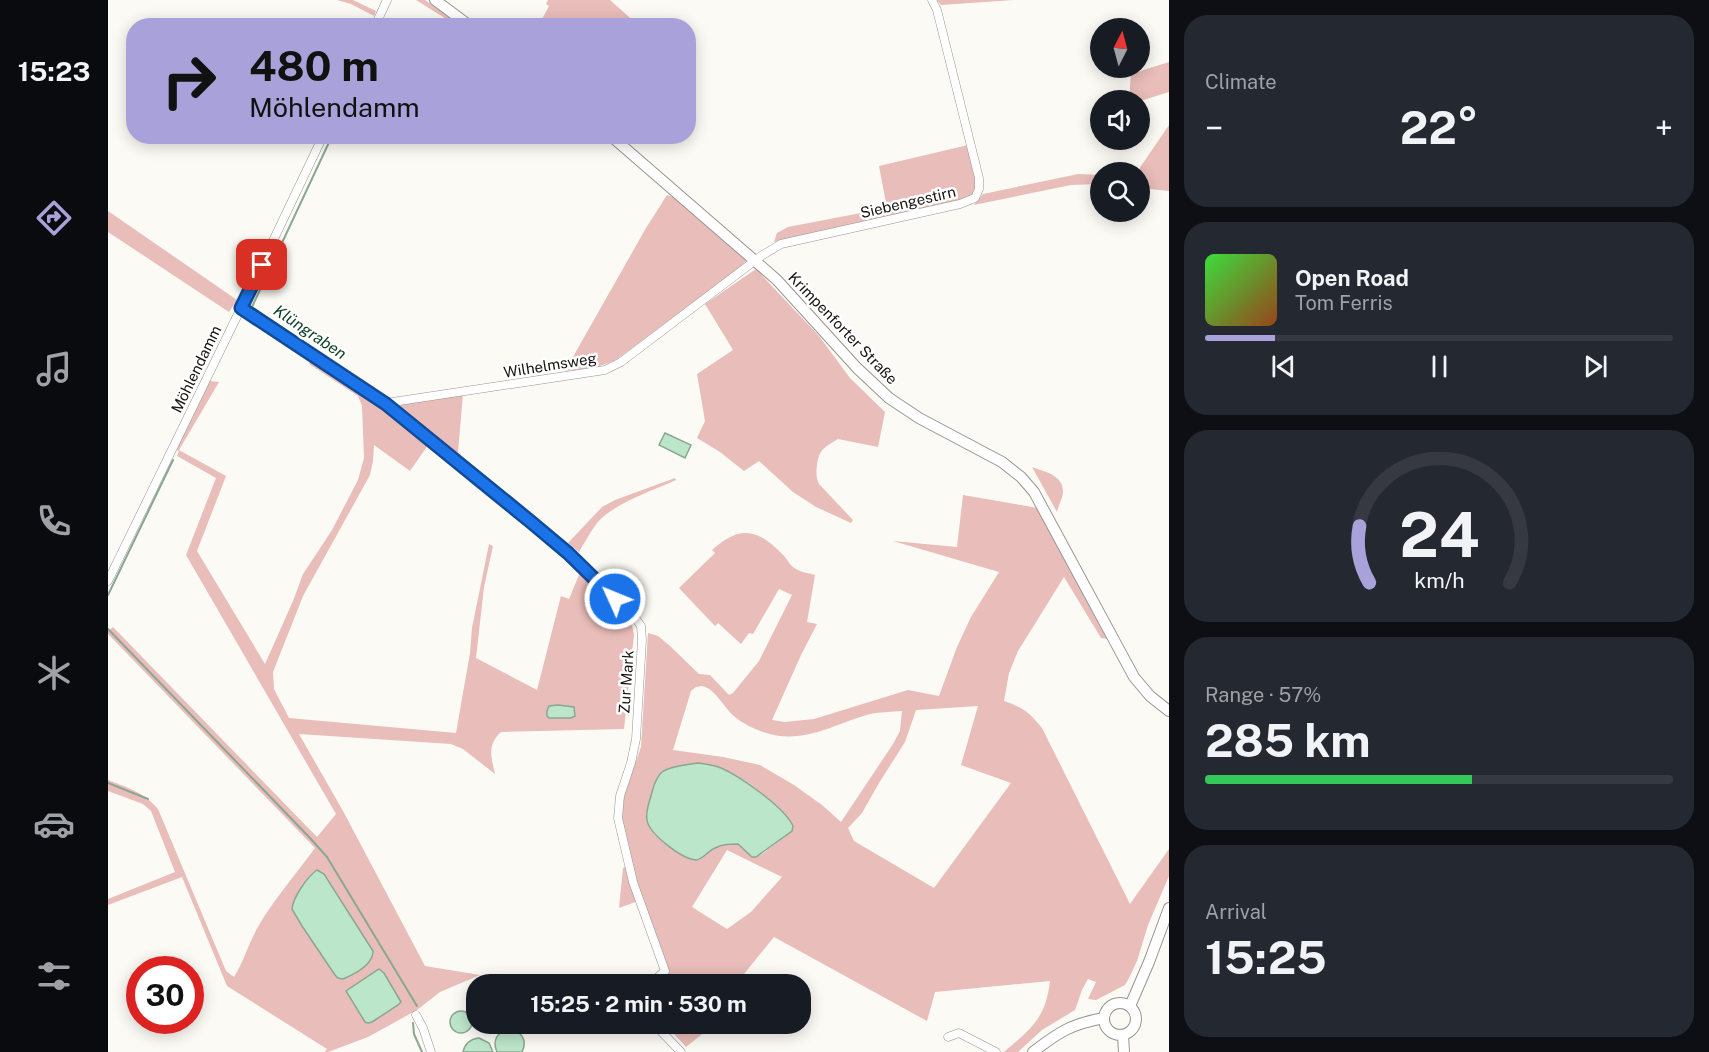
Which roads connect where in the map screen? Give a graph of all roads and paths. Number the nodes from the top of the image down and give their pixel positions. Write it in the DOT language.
graph roads {
  1 [pos="387,0"];
  2 [pos="435,0"];
  3 [pos="932,0"];
  4 [pos="379,18"];
  5 [pos="459,18"];
  6 [pos="319,144"];
  7 [pos="620,144"];
  8 [pos="756,261"];
  9 [pos="241,308"];
  10 [pos="386,404"];
  11 [pos="108,581"];
  12 [pos="1169,711"];
  13 [pos="1169,908"];
  14 [pos="662,974"];
  15 [pos="1130,1006"];
  16 [pos="416,1015"];
  17 [pos="1104,1018"];
  18 [pos="664,1034"];
  19 [pos="1123,1035"];
  20 [pos="948,1037"];
  21 [pos="431,1052"];
  22 [pos="681,1052"];
  23 [pos="996,1052"];
  24 [pos="1033,1052"];
  25 [pos="1124,1052"];
  1 -- 4 [label="street"];
  2 -- 5 [label="street"];
  3 -- 8 [label="street, Siebengestirn"];
  6 -- 9 [label="street, Möhlendamm"];
  7 -- 8 [label="street, Krimpenforter Straße"];
  8 -- 10 [label="street, Wilhelmsweg"];
  8 -- 12 [label="street, Krimpenforter Straße"];
  9 -- 10 [label="street, Zur Mark"];
  9 -- 11 [label="street, Möhlendamm"];
  10 -- 14 [label="street, Zur Mark"];
  13 -- 15 [label="street"];
  15 -- 17 [label="street"];
  15 -- 19 [label="street"];
  16 -- 21 [label="street"];
  17 -- 19 [label="street"];
  17 -- 24 [label="street"];
  18 -- 22 [label="street"];
  19 -- 25 [label="street"];
  20 -- 23 [label="street"];
}
